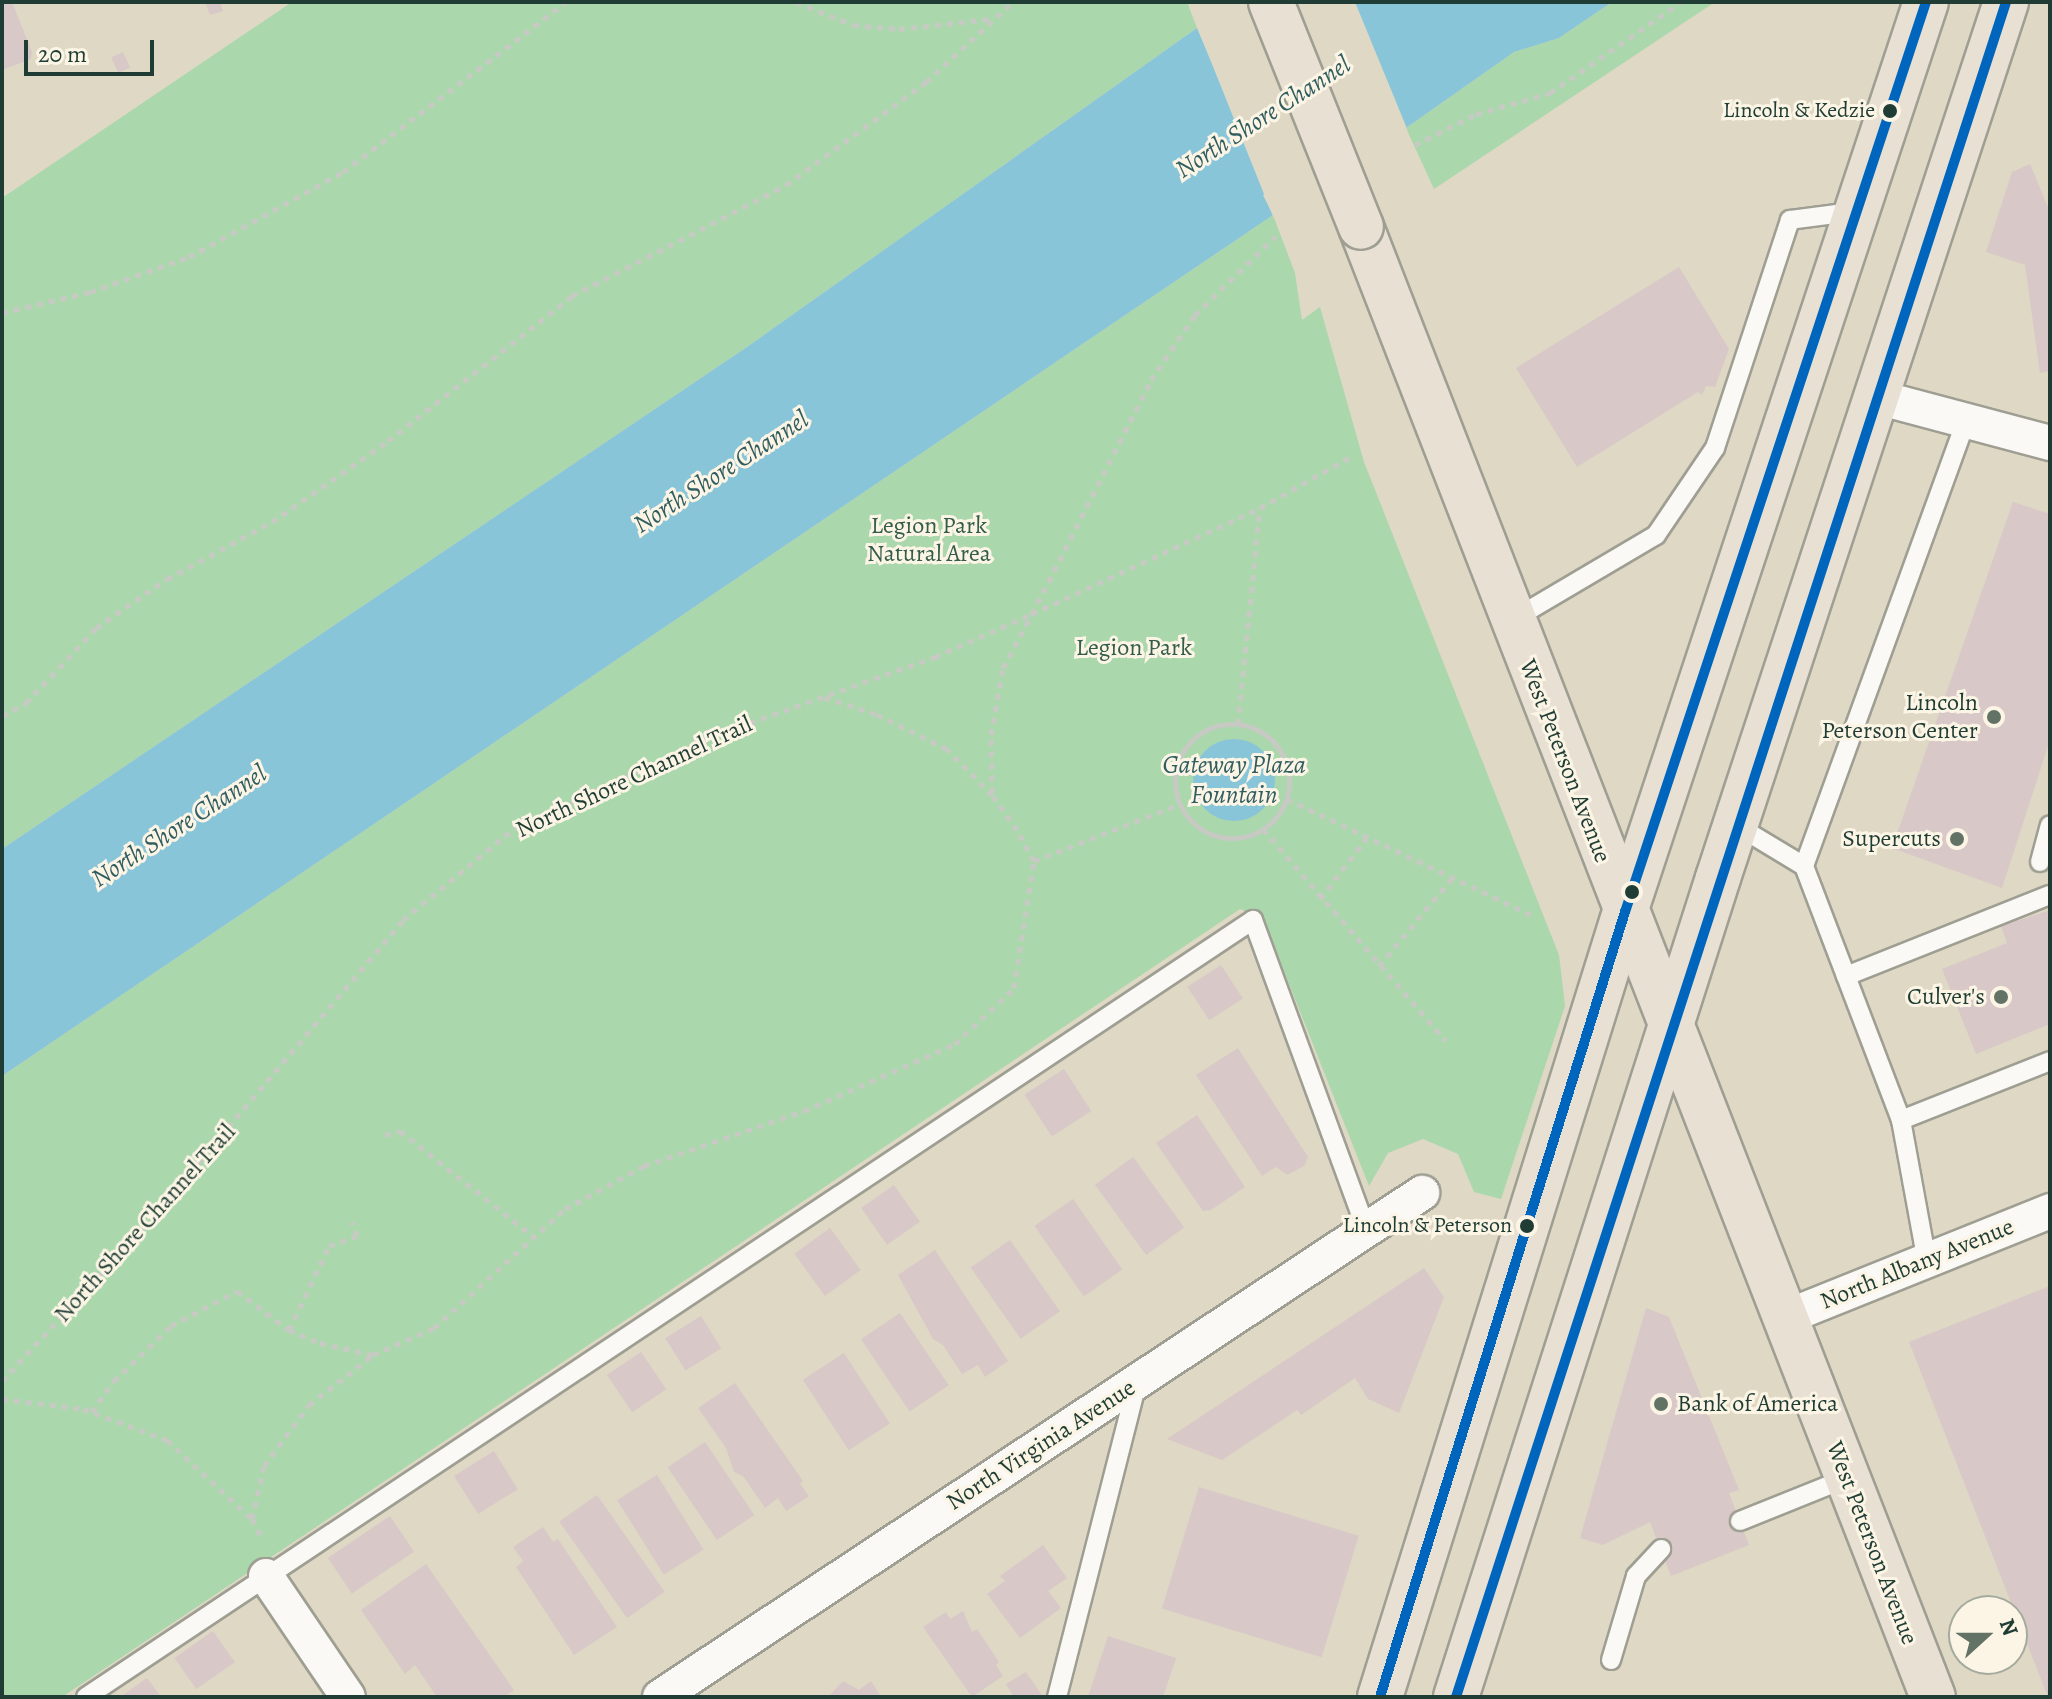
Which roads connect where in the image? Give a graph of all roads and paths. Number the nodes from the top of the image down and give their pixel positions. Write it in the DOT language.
graph roads {
  1 [pos="566,2"];
  2 [pos="796,2"];
  3 [pos="1013,2"];
  4 [pos="1271,2"];
  5 [pos="1681,2"];
  6 [pos="1926,2"];
  7 [pos="2006,2"];
  8 [pos="990,19"];
  9 [pos="1415,145"];
  10 [pos="1860,211"];
  11 [pos="1276,236"];
  12 [pos="2,313"];
  13 [pos="1877,397"];
  14 [pos="1966,420"];
  15 [pos="2050,443"];
  16 [pos="1350,457"];
  17 [pos="1260,508"];
  18 [pos="1032,614"];
  19 [pos="1511,621"];
  20 [pos="822,697"];
  21 [pos="2,716"];
  22 [pos="1238,724"];
  23 [pos="992,795"];
  24 [pos="1287,799"];
  25 [pos="1180,804"];
  26 [pos="1736,825"];
  27 [pos="2050,825"];
  28 [pos="1263,829"];
  29 [pos="1366,839"];
  30 [pos="2050,858"];
  31 [pos="1034,861"];
  32 [pos="1804,866"];
  33 [pos="1454,876"];
  34 [pos="2050,895"];
  35 [pos="1320,899"];
  36 [pos="1625,912"];
  37 [pos="1533,916"];
  38 [pos="1379,966"];
  39 [pos="1846,976"];
  40 [pos="1671,1030"];
  41 [pos="1446,1041"];
  42 [pos="2050,1061"];
  43 [pos="1901,1120"];
  44 [pos="385,1135"];
  45 [pos="1422,1193"];
  46 [pos="2050,1211"];
  47 [pos="352,1222"];
  48 [pos="1366,1229"];
  49 [pos="534,1237"];
  50 [pos="1927,1261"];
  51 [pos="1784,1318"];
  52 [pos="289,1330"];
  53 [pos="373,1355"];
  54 [pos="2,1381"];
  55 [pos="1138,1381"];
  56 [pos="2,1399"];
  57 [pos="92,1412"];
  58 [pos="1847,1478"];
  59 [pos="252,1519"];
  60 [pos="1740,1521"];
  61 [pos="1661,1549"];
  62 [pos="273,1572"];
  63 [pos="1611,1660"];
  64 [pos="86,1697"];
  65 [pos="348,1697"];
  66 [pos="660,1697"];
  67 [pos="1057,1697"];
  68 [pos="1380,1697"];
  69 [pos="1456,1697"];
  70 [pos="1933,1697"];
  1 -- 12 [label="path"];
  2 -- 8 [label="path"];
  3 -- 8 [label="path"];
  4 -- 19 [label="main road, West Peterson Avenue, bridge"];
  5 -- 9 [label="path"];
  6 -- 10 [label="main road"];
  7 -- 13 [label="main road"];
  8 -- 21 [label="path"];
  10 -- 19 [label="lane"];
  10 -- 36 [label="main road"];
  11 -- 18 [label="path"];
  13 -- 14 [label="street"];
  13 -- 26 [label="main road"];
  14 -- 15 [label="street"];
  14 -- 32 [label="lane"];
  16 -- 17 [label="path, North Shore Channel Trail"];
  17 -- 18 [label="path, North Shore Channel Trail"];
  17 -- 22 [label="path"];
  18 -- 20 [label="path, North Shore Channel Trail"];
  18 -- 23 [label="path"];
  19 -- 36 [label="main road, West Peterson Avenue"];
  20 -- 23 [label="path"];
  20 -- 54 [label="path, North Shore Channel Trail"];
  22 -- 24 [label="path"];
  22 -- 25 [label="path"];
  23 -- 31 [label="path"];
  24 -- 28 [label="path"];
  24 -- 29 [label="path"];
  25 -- 28 [label="path"];
  25 -- 31 [label="path"];
  26 -- 32 [label="lane"];
  26 -- 40 [label="main road"];
  27 -- 30 [label="lane"];
  28 -- 35 [label="path"];
  29 -- 33 [label="path"];
  29 -- 35 [label="path"];
  31 -- 49 [label="path"];
  32 -- 39 [label="lane"];
  33 -- 37 [label="path"];
  33 -- 38 [label="path"];
  34 -- 39 [label="lane"];
  35 -- 38 [label="path"];
  36 -- 40 [label="main road, West Peterson Avenue"];
  36 -- 68 [label="main road"];
  38 -- 41 [label="path"];
  39 -- 43 [label="lane"];
  40 -- 51 [label="main road, West Peterson Avenue"];
  40 -- 69 [label="main road"];
  42 -- 43 [label="lane"];
  43 -- 50 [label="lane"];
  44 -- 49 [label="path"];
  45 -- 48 [label="street, North Virginia Avenue"];
  46 -- 50 [label="street, North Albany Avenue"];
  47 -- 52 [label="path"];
  48 -- 55 [label="street, North Virginia Avenue"];
  48 -- 62 [label="lane"];
  49 -- 53 [label="path"];
  50 -- 51 [label="street, North Albany Avenue"];
  51 -- 58 [label="main road, West Peterson Avenue"];
  52 -- 53 [label="path"];
  52 -- 57 [label="path"];
  53 -- 59 [label="path"];
  55 -- 66 [label="street, North Virginia Avenue"];
  55 -- 67 [label="lane"];
  56 -- 57 [label="path"];
  57 -- 59 [label="path"];
  58 -- 60 [label="lane"];
  58 -- 70 [label="main road, West Peterson Avenue"];
  59 -- 62 [label="path"];
  61 -- 63 [label="lane"];
  62 -- 64 [label="lane"];
  62 -- 65 [label="street"];
}
